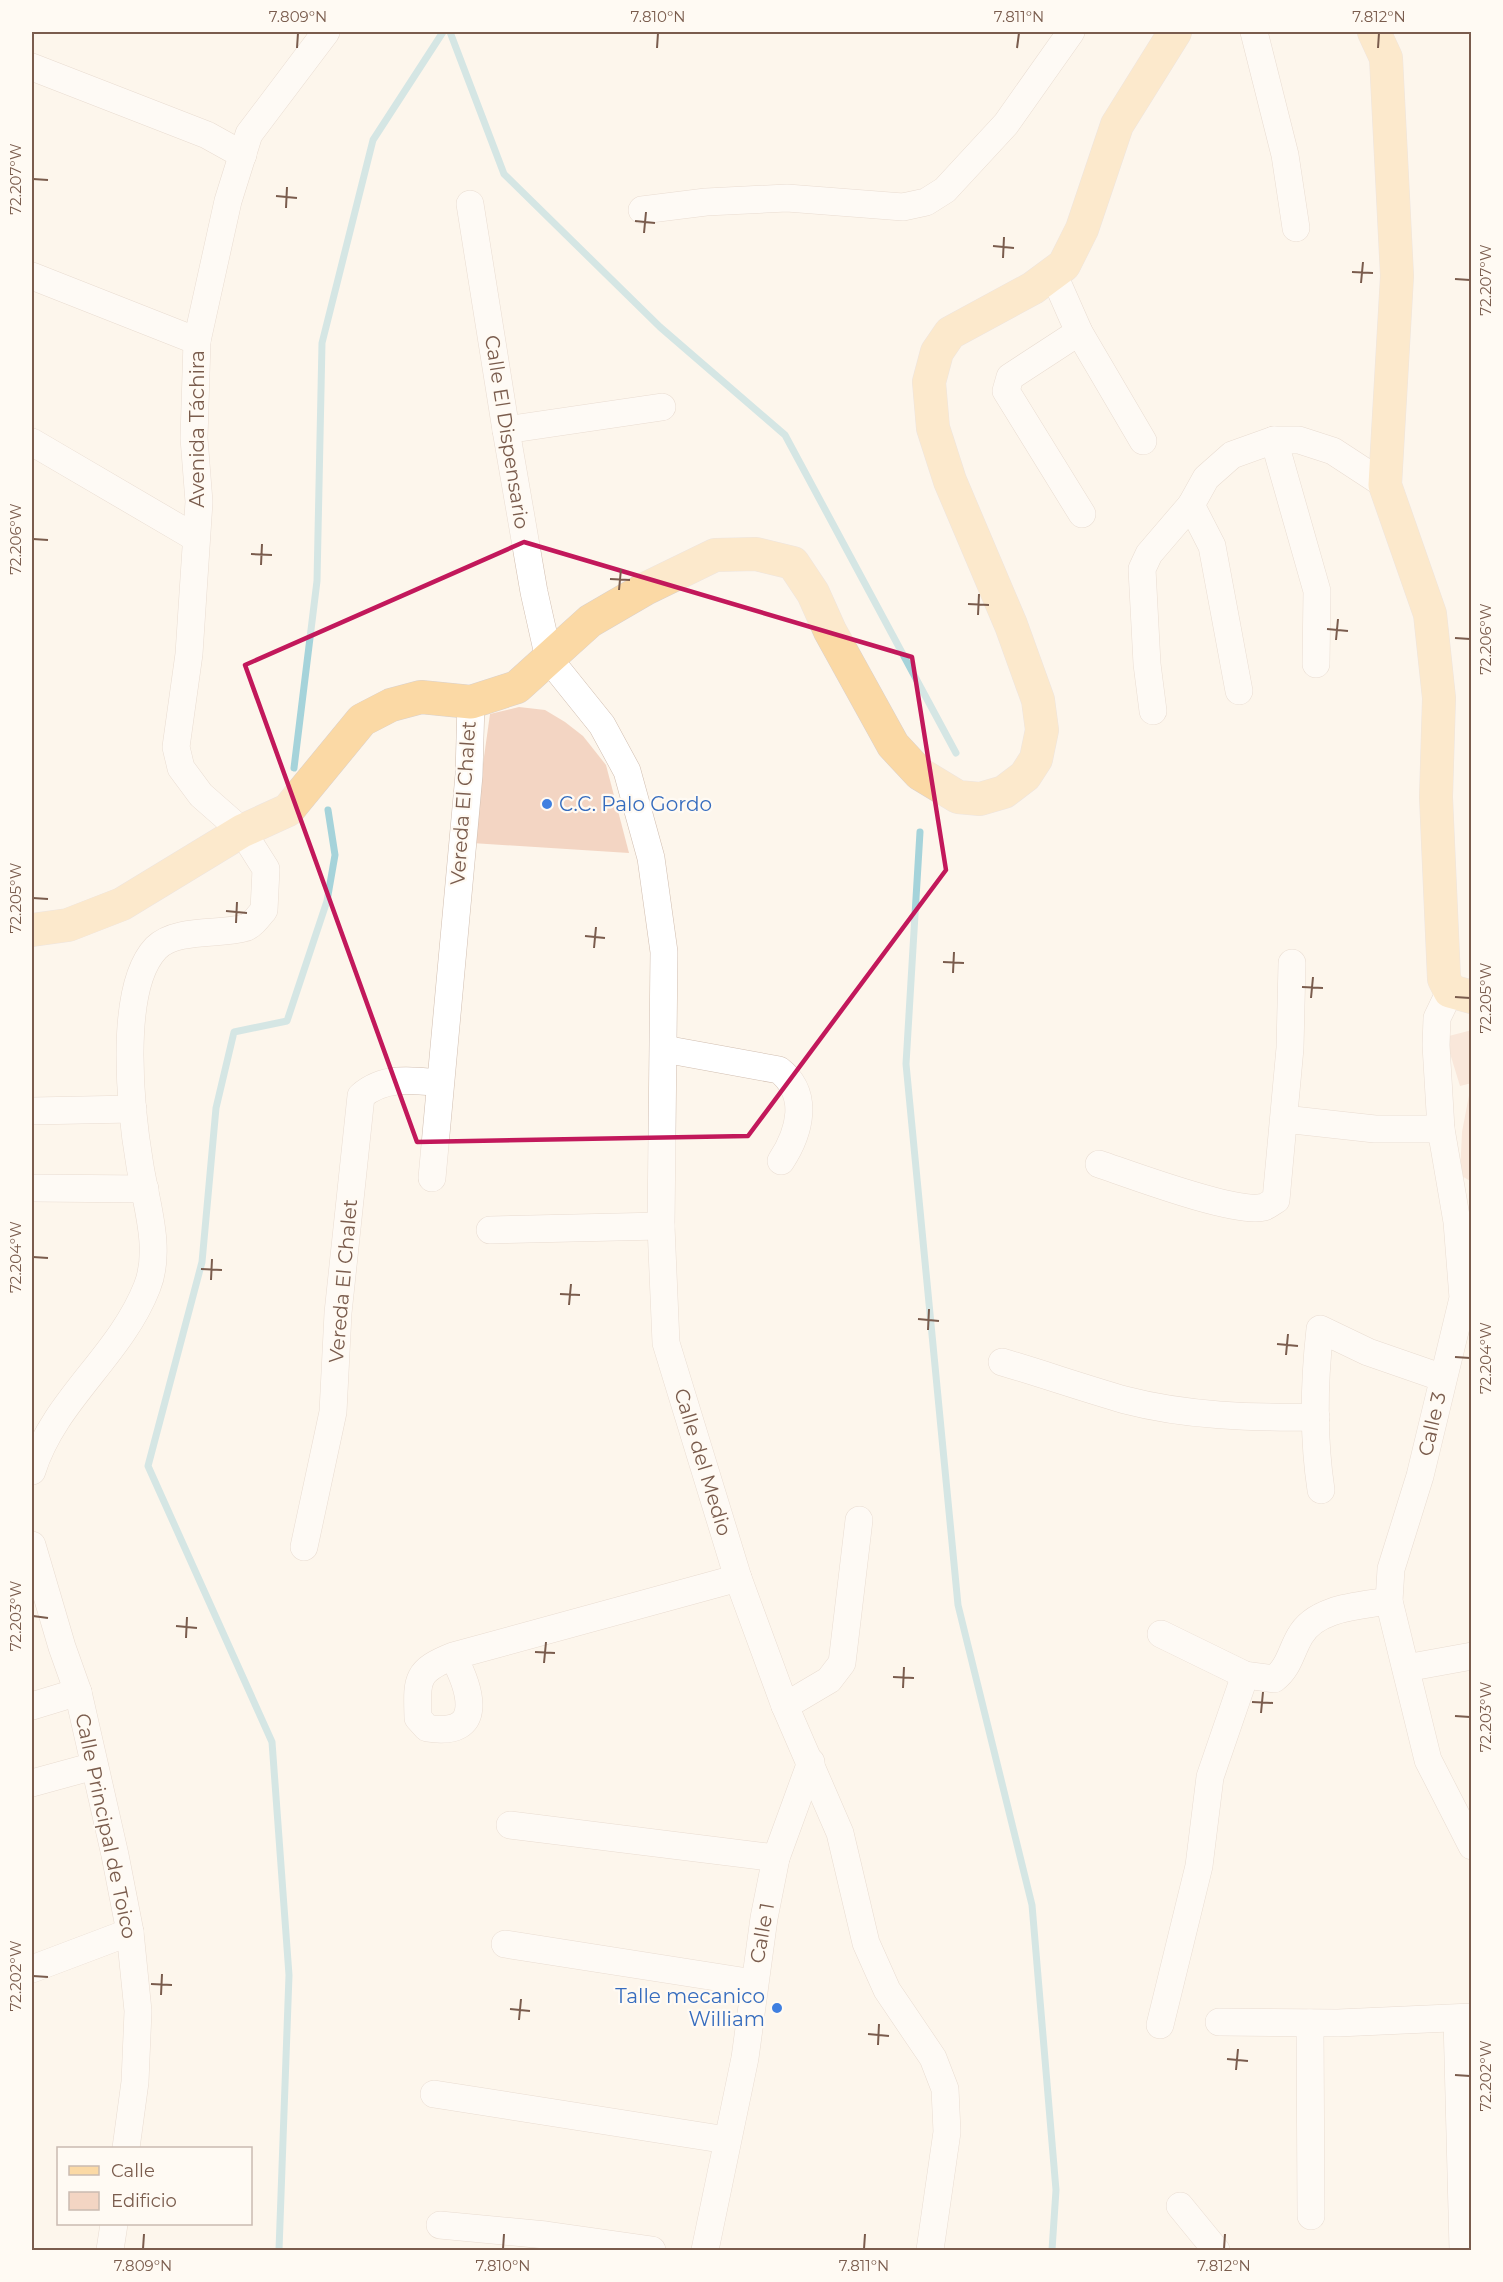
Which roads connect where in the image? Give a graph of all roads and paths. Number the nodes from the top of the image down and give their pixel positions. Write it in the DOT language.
graph roads {
  1 [pos="326,32"];
  2 [pos="1071,32"];
  3 [pos="1175,32"];
  4 [pos="1254,32"];
  5 [pos="1374,32"];
  6 [pos="32,67"];
  7 [pos="243,154"];
  8 [pos="471,204"];
  9 [pos="642,210"];
  10 [pos="1296,228"];
  11 [pos="1053,273"];
  12 [pos="32,276"];
  13 [pos="1079,332"];
  14 [pos="196,341"];
  15 [pos="662,407"];
  16 [pos="506,430"];
  17 [pos="1274,440"];
  18 [pos="1143,441"];
  19 [pos="32,442"];
  20 [pos="1385,485"];
  21 [pos="1191,505"];
  22 [pos="1083,514"];
  23 [pos="196,538"];
  24 [pos="549,660"];
  25 [pos="1316,664"];
  26 [pos="1239,690"];
  27 [pos="471,702"];
  28 [pos="1153,711"];
  29 [pos="242,831"];
  30 [pos="32,930"];
  31 [pos="1292,963"];
  32 [pos="1461,994"];
  33 [pos="664,1049"];
  34 [pos="440,1083"];
  35 [pos="133,1109"];
  36 [pos="32,1111"];
  37 [pos="1284,1119"];
  38 [pos="1441,1129"];
  39 [pos="781,1161"];
  40 [pos="1099,1164"];
  41 [pos="432,1178"];
  42 [pos="32,1188"];
  43 [pos="145,1189"];
  44 [pos="1464,1224"];
  45 [pos="661,1226"];
  46 [pos="490,1230"];
  47 [pos="1002,1362"];
  48 [pos="1443,1378"];
  49 [pos="1316,1417"];
  50 [pos="32,1471"];
  51 [pos="1321,1490"];
  52 [pos="859,1520"];
  53 [pos="32,1545"];
  54 [pos="304,1547"];
  55 [pos="738,1578"];
  56 [pos="1389,1601"];
  57 [pos="1161,1634"];
  58 [pos="453,1656"];
  59 [pos="1472,1656"];
  60 [pos="1406,1668"];
  61 [pos="1245,1675"];
  62 [pos="78,1692"];
  63 [pos="32,1706"];
  64 [pos="785,1706"];
  65 [pos="811,1762"];
  66 [pos="94,1766"];
  67 [pos="32,1784"];
  68 [pos="1465,1816"];
  69 [pos="510,1825"];
  70 [pos="1472,1846"];
  71 [pos="776,1858"];
  72 [pos="130,1932"];
  73 [pos="505,1944"];
  74 [pos="32,1969"];
  75 [pos="754,1983"];
  76 [pos="1464,2018"];
  77 [pos="1219,2022"];
  78 [pos="1310,2023"];
  79 [pos="1160,2025"];
  80 [pos="434,2094"];
  81 [pos="727,2140"];
  82 [pos="126,2147"];
  83 [pos="1180,2206"];
  84 [pos="1311,2216"];
  85 [pos="114,2225"];
  86 [pos="440,2225"];
  87 [pos="110,2250"];
  88 [pos="652,2250"];
  89 [pos="705,2250"];
  90 [pos="930,2250"];
  91 [pos="1216,2250"];
  92 [pos="1463,2250"];
  1 -- 7 [label="street, Avenida Táchira"];
  2 -- 9 [label="street"];
  3 -- 11 [label="main road"];
  4 -- 10 [label="street"];
  5 -- 20 [label="main road"];
  6 -- 7 [label="street"];
  7 -- 14 [label="street, Avenida Táchira"];
  8 -- 16 [label="street, Calle El Dispensario"];
  11 -- 13 [label="street"];
  11 -- 24 [label="main road"];
  12 -- 14 [label="street"];
  13 -- 18 [label="street"];
  13 -- 22 [label="street"];
  14 -- 23 [label="street, Avenida Táchira"];
  15 -- 16 [label="street"];
  16 -- 24 [label="street, Calle El Dispensario"];
  17 -- 20 [label="street"];
  17 -- 21 [label="street"];
  17 -- 25 [label="street"];
  19 -- 23 [label="street"];
  20 -- 32 [label="main road"];
  21 -- 26 [label="street"];
  21 -- 28 [label="street"];
  23 -- 29 [label="street, Avenida Táchira"];
  24 -- 27 [label="main road"];
  24 -- 33 [label="street, Calle del Medio"];
  27 -- 29 [label="main road"];
  27 -- 34 [label="street, Vereda El Chalet"];
  29 -- 30 [label="main road"];
  29 -- 35 [label="street"];
  31 -- 37 [label="street"];
  32 -- 38 [label="street, Calle 3"];
  33 -- 39 [label="street"];
  33 -- 45 [label="street, Calle del Medio"];
  34 -- 41 [label="street, Vereda El Chalet"];
  34 -- 54 [label="street, Vereda El Chalet"];
  35 -- 36 [label="street"];
  35 -- 43 [label="street"];
  37 -- 38 [label="street"];
  37 -- 40 [label="street"];
  38 -- 44 [label="street, Calle 3"];
  42 -- 43 [label="street"];
  43 -- 50 [label="street"];
  44 -- 48 [label="street, Calle 3"];
  45 -- 46 [label="street"];
  45 -- 55 [label="street, Calle del Medio"];
  47 -- 49 [label="street"];
  48 -- 49 [label="street"];
  48 -- 56 [label="street, Calle 3"];
  49 -- 51 [label="street"];
  52 -- 64 [label="street"];
  53 -- 62 [label="street, Calle Principal de Toico"];
  55 -- 58 [label="street"];
  55 -- 64 [label="street, Calle del Medio"];
  56 -- 60 [label="street, Calle 3"];
  56 -- 61 [label="street"];
  57 -- 61 [label="street"];
  59 -- 60 [label="street"];
  60 -- 68 [label="street, Calle 3"];
  61 -- 79 [label="street"];
  62 -- 63 [label="street"];
  62 -- 66 [label="street, Calle Principal de Toico"];
  64 -- 65 [label="street, Calle del Medio"];
  65 -- 71 [label="street, Calle 1"];
  65 -- 90 [label="street, Calle del Medio"];
  66 -- 67 [label="street"];
  66 -- 72 [label="street, Calle Principal de Toico"];
  68 -- 70 [label="street, Calle 3"];
  69 -- 71 [label="street"];
  71 -- 75 [label="street, Calle 1"];
  72 -- 74 [label="street"];
  72 -- 82 [label="street, Calle Principal de Toico"];
  73 -- 75 [label="street"];
  75 -- 81 [label="street, Calle 1"];
  76 -- 78 [label="street"];
  76 -- 92 [label="street"];
  77 -- 78 [label="street"];
  78 -- 84 [label="street"];
  80 -- 81 [label="street"];
  81 -- 89 [label="street, Calle 1"];
  83 -- 91 [label="street"];
  85 -- 87 [label="street"];
  86 -- 88 [label="street"];
}
